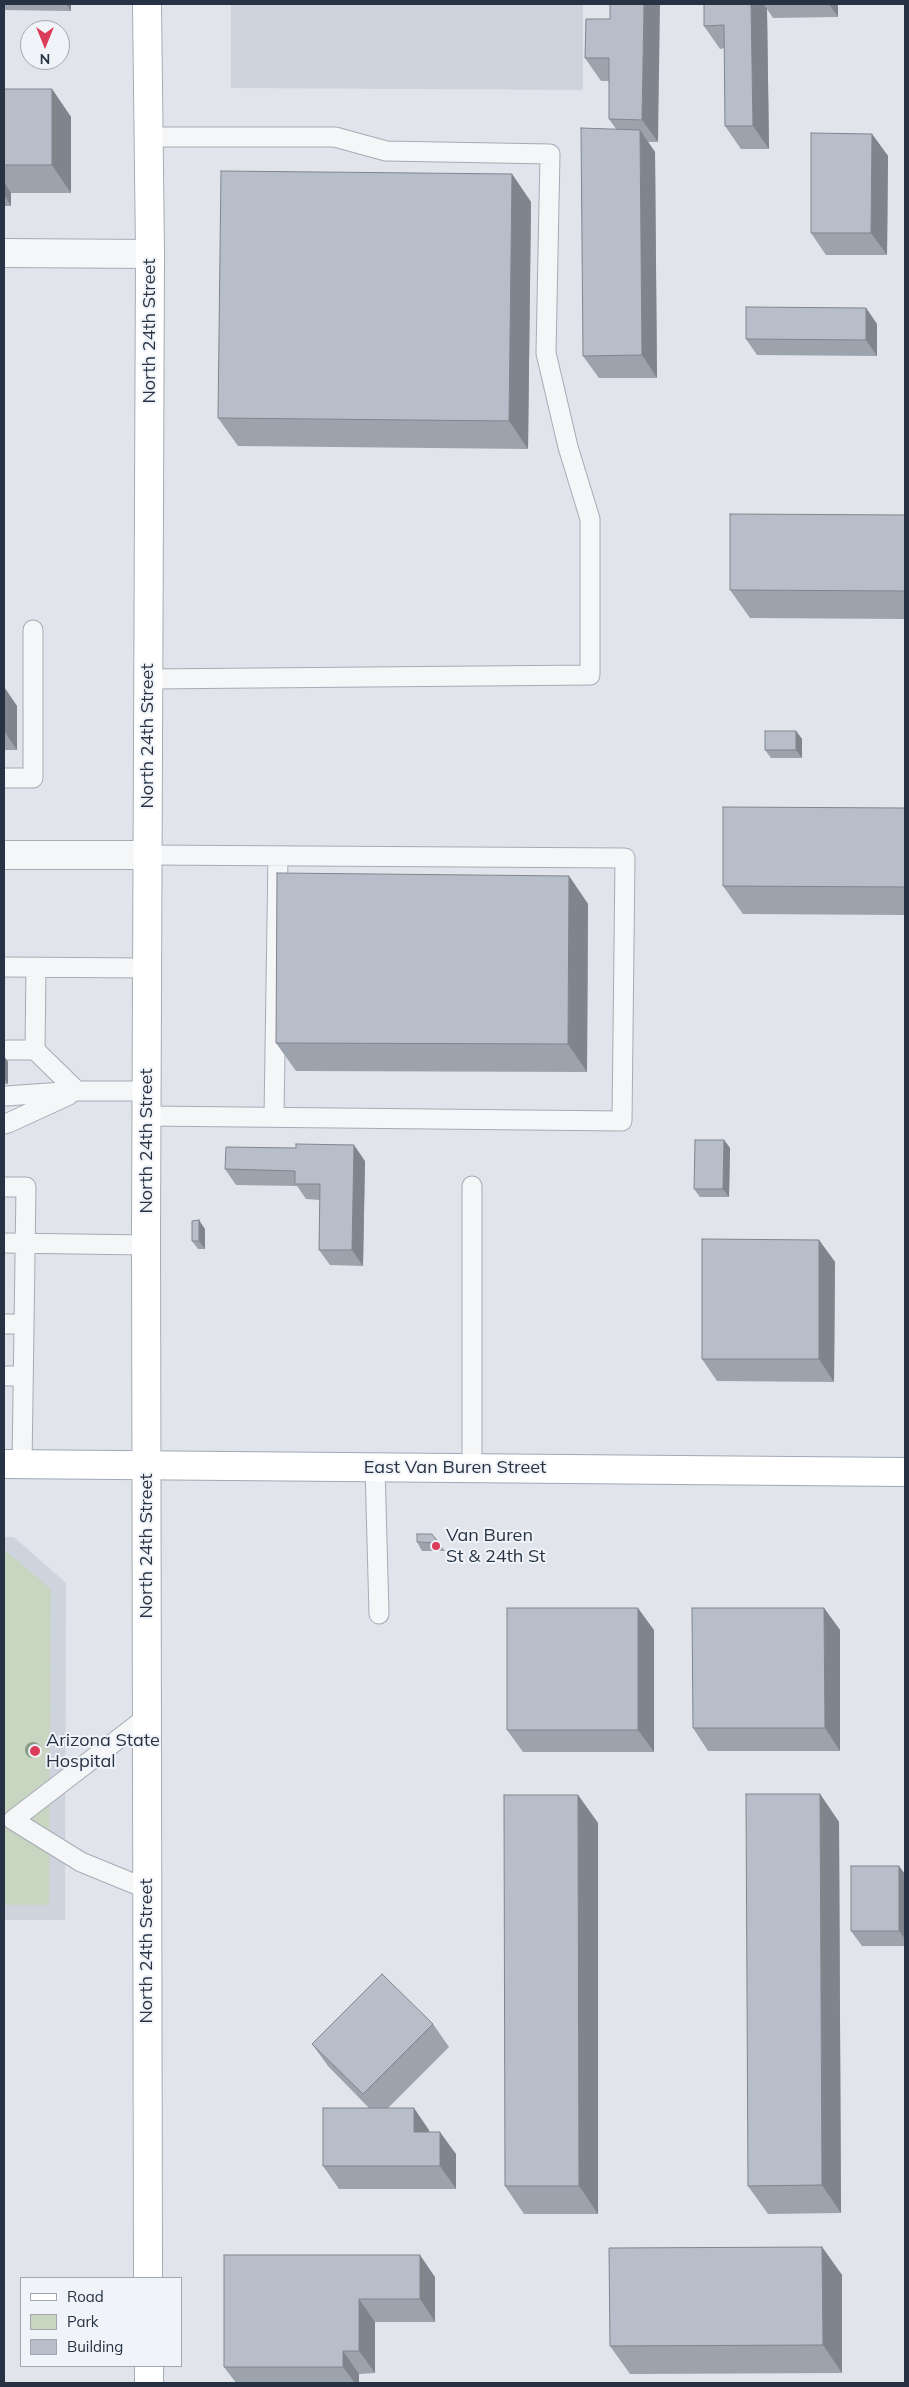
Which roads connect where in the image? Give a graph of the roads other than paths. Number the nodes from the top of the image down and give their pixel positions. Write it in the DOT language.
graph roads {
  1 [pos="146,4"];
  2 [pos="148,137"];
  3 [pos="4,252"];
  4 [pos="150,254"];
  5 [pos="33,630"];
  6 [pos="148,679"];
  7 [pos="4,778"];
  8 [pos="4,855"];
  9 [pos="148,856"];
  10 [pos="278,856"];
  11 [pos="4,967"];
  12 [pos="36,967"];
  13 [pos="148,968"];
  14 [pos="8,1050"];
  15 [pos="35,1050"];
  16 [pos="77,1091"];
  17 [pos="6,1096"];
  18 [pos="147,1104"];
  19 [pos="274,1116"];
  20 [pos="4,1124"];
  21 [pos="472,1186"];
  22 [pos="4,1187"];
  23 [pos="4,1244"];
  24 [pos="24,1244"];
  25 [pos="147,1245"];
  26 [pos="4,1324"];
  27 [pos="23,1324"];
  28 [pos="4,1376"];
  29 [pos="23,1376"];
  30 [pos="13,1464"];
  31 [pos="146,1466"];
  32 [pos="375,1468"];
  33 [pos="472,1468"];
  34 [pos="905,1472"];
  35 [pos="379,1614"];
  36 [pos="147,1717"];
  37 [pos="8,1820"];
  38 [pos="147,1889"];
  39 [pos="148,2277"];
  40 [pos="148,2367"];
  41 [pos="149,2383"];
  1 -- 2 [label="main road, North 24th Street"];
  2 -- 4 [label="main road, North 24th Street"];
  2 -- 6 [label="lane"];
  3 -- 4 [label="street"];
  4 -- 6 [label="main road, North 24th Street"];
  5 -- 7 [label="lane"];
  6 -- 9 [label="main road, North 24th Street"];
  8 -- 9 [label="street"];
  9 -- 10 [label="lane"];
  9 -- 13 [label="main road, North 24th Street"];
  10 -- 19 [label="lane"];
  10 -- 19 [label="lane"];
  11 -- 12 [label="lane"];
  12 -- 13 [label="lane"];
  12 -- 15 [label="lane"];
  13 -- 18 [label="main road, North 24th Street"];
  14 -- 15 [label="lane"];
  15 -- 16 [label="lane"];
  16 -- 17 [label="lane"];
  16 -- 18 [label="lane"];
  16 -- 20 [label="lane"];
  18 -- 19 [label="lane"];
  18 -- 25 [label="main road, North 24th Street"];
  21 -- 33 [label="lane"];
  22 -- 24 [label="lane"];
  23 -- 24 [label="lane"];
  24 -- 25 [label="lane"];
  24 -- 27 [label="lane"];
  25 -- 31 [label="main road, North 24th Street"];
  26 -- 27 [label="lane"];
  27 -- 29 [label="lane"];
  28 -- 29 [label="lane"];
  29 -- 30 [label="lane"];
  30 -- 31 [label="main road, East Van Buren Street"];
  31 -- 32 [label="main road, East Van Buren Street"];
  31 -- 36 [label="main road, North 24th Street"];
  32 -- 33 [label="main road, East Van Buren Street"];
  32 -- 35 [label="lane"];
  33 -- 34 [label="main road, East Van Buren Street"];
  36 -- 37 [label="lane"];
  36 -- 38 [label="main road, North 24th Street"];
  37 -- 38 [label="lane"];
  38 -- 39 [label="main road, North 24th Street"];
  40 -- 41 [label="main road"];
}
